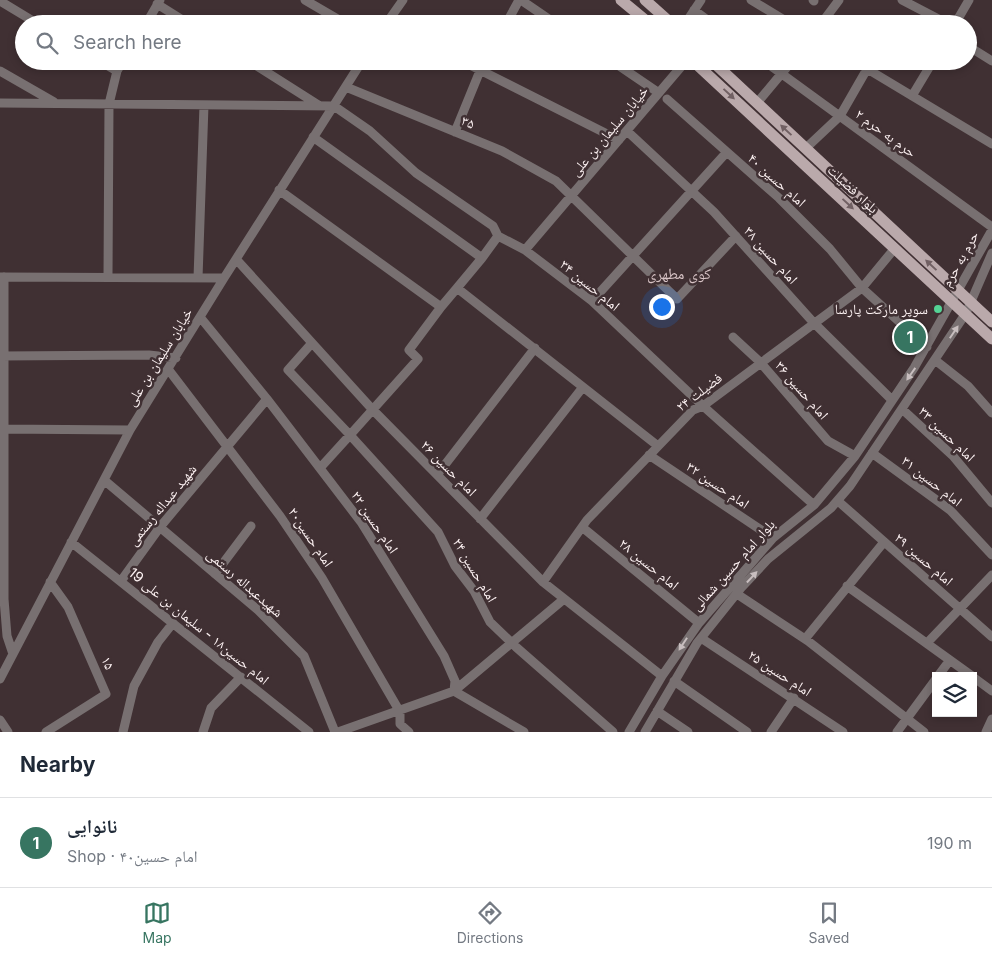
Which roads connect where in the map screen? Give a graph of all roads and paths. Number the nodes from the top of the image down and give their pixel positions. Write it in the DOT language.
graph roads {
  1 [pos="305,0"];
  2 [pos="402,0"];
  3 [pos="520,0"];
  4 [pos="621,0"];
  5 [pos="645,0"];
  6 [pos="701,0"];
  7 [pos="751,0"];
  8 [pos="839,0"];
  9 [pos="902,0"];
  10 [pos="970,0"];
  11 [pos="4,2"];
  12 [pos="158,2"];
  13 [pos="694,10"];
  14 [pos="24,15"];
  15 [pos="151,15"];
  16 [pos="176,15"];
  17 [pos="331,15"];
  18 [pos="393,15"];
  19 [pos="511,15"];
  20 [pos="542,15"];
  21 [pos="639,15"];
  22 [pos="662,15"];
  23 [pos="691,15"];
  24 [pos="701,15"];
  25 [pos="776,15"];
  26 [pos="828,15"];
  27 [pos="931,15"];
  28 [pos="961,15"];
  29 [pos="977,52"];
  30 [pos="992,61"];
  31 [pos="262,70"];
  32 [pos="356,70"];
  33 [pos="480,70"];
  34 [pos="625,70"];
  35 [pos="678,70"];
  36 [pos="703,70"];
  37 [pos="722,70"];
  38 [pos="776,70"];
  39 [pos="785,70"];
  40 [pos="866,70"];
  41 [pos="869,70"];
  42 [pos="928,70"];
  43 [pos="117,71"];
  44 [pos="0,72"];
  45 [pos="782,74"];
  46 [pos="346,87"];
  47 [pos="659,93"];
  48 [pos="912,96"];
  49 [pos="667,99"];
  50 [pos="0,103"];
  51 [pos="57,103"];
  52 [pos="757,103"];
  53 [pos="109,104"];
  54 [pos="204,104"];
  55 [pos="320,106"];
  56 [pos="334,106"];
  57 [pos="840,116"];
  58 [pos="627,131"];
  59 [pos="455,132"];
  60 [pos="313,137"];
  61 [pos="619,140"];
  62 [pos="992,144"];
  63 [pos="806,148"];
  64 [pos="726,153"];
  65 [pos="830,171"];
  66 [pos="822,180"];
  67 [pos="279,190"];
  68 [pos="693,192"];
  69 [pos="572,195"];
  70 [pos="992,229"];
  71 [pos="498,236"];
  72 [pos="736,236"];
  73 [pos="895,248"];
  74 [pos="525,250"];
  75 [pos="992,252"];
  76 [pos="634,255"];
  77 [pos="482,258"];
  78 [pos="236,259"];
  79 [pos="2,276"];
  80 [pos="108,276"];
  81 [pos="198,278"];
  82 [pos="224,278"];
  83 [pos="458,288"];
  84 [pos="862,288"];
  85 [pos="959,290"];
  86 [pos="592,301"];
  87 [pos="952,301"];
  88 [pos="971,302"];
  89 [pos="441,307"];
  90 [pos="966,313"];
  91 [pos="200,317"];
  92 [pos="2,319"];
  93 [pos="814,322"];
  94 [pos="992,322"];
  95 [pos="733,337"];
  96 [pos="992,339"];
  97 [pos="312,343"];
  98 [pos="927,347"];
  99 [pos="534,348"];
  100 [pos="2,356"];
  101 [pos="176,358"];
  102 [pos="935,360"];
  103 [pos="760,362"];
  104 [pos="168,369"];
  105 [pos="583,387"];
  106 [pos="2,390"];
  107 [pos="267,399"];
  108 [pos="892,400"];
  109 [pos="703,406"];
  110 [pos="372,409"];
  111 [pos="902,409"];
  112 [pos="992,413"];
  113 [pos="880,419"];
  114 [pos="890,427"];
  115 [pos="2,429"];
  116 [pos="130,430"];
  117 [pos="350,434"];
  118 [pos="658,446"];
  119 [pos="227,447"];
  120 [pos="872,453"];
  121 [pos="649,455"];
  122 [pos="855,456"];
  123 [pos="2,464"];
  124 [pos="320,468"];
  125 [pos="437,475"];
  126 [pos="104,480"];
  127 [pos="2,496"];
  128 [pos="838,501"];
  129 [pos="992,503"];
  130 [pos="814,506"];
  131 [pos="480,519"];
  132 [pos="251,526"];
  133 [pos="160,527"];
  134 [pos="582,528"];
  135 [pos="2,532"];
  136 [pos="773,538"];
  137 [pos="71,542"];
  138 [pos="884,542"];
  139 [pos="992,554"];
  140 [pos="215,574"];
  141 [pos="992,575"];
  142 [pos="121,581"];
  143 [pos="50,582"];
  144 [pos="543,582"];
  145 [pos="847,586"];
  146 [pos="737,594"];
  147 [pos="2,599"];
  148 [pos="564,599"];
  149 [pos="959,608"];
  150 [pos="173,623"];
  151 [pos="699,623"];
  152 [pos="992,637"];
  153 [pos="701,638"];
  154 [pos="805,639"];
  155 [pos="512,644"];
  156 [pos="927,644"];
  157 [pos="13,654"];
  158 [pos="950,660"];
  159 [pos="941,672"];
  160 [pos="966,672"];
  161 [pos="662,676"];
  162 [pos="241,677"];
  163 [pos="0,680"];
  164 [pos="977,680"];
  165 [pos="674,682"];
  166 [pos="932,684"];
  167 [pos="992,690"];
  168 [pos="454,691"];
  169 [pos="794,698"];
  170 [pos="657,711"];
  171 [pos="400,712"];
  172 [pos="906,718"];
  173 [pos="992,719"];
  174 [pos="0,720"];
  175 [pos="8,732"];
  176 [pos="46,732"];
  177 [pos="123,732"];
  178 [pos="203,732"];
  179 [pos="309,732"];
  180 [pos="337,732"];
  181 [pos="409,732"];
  182 [pos="524,732"];
  183 [pos="613,732"];
  184 [pos="629,732"];
  185 [pos="645,732"];
  186 [pos="688,732"];
  187 [pos="747,732"];
  188 [pos="771,732"];
  189 [pos="843,732"];
  190 [pos="897,732"];
  191 [pos="924,732"];
  192 [pos="986,732"];
  1 -- 17 [label="street"];
  2 -- 18 [label="street"];
  3 -- 19 [label="street"];
  3 -- 20 [label="street"];
  4 -- 21 [label="main road"];
  5 -- 22 [label="main road"];
  6 -- 13 [label="street"];
  7 -- 25 [label="street"];
  8 -- 26 [label="street"];
  9 -- 27 [label="street"];
  10 -- 28 [label="street"];
  11 -- 14 [label="street"];
  12 -- 15 [label="street"];
  12 -- 16 [label="street"];
  13 -- 23 [label="street"];
  13 -- 24 [label="street"];
  29 -- 30 [label="street"];
  31 -- 55 [label="street"];
  32 -- 46 [label="street, خیابان سلیمان بن علی"];
  33 -- 59 [label="street"];
  33 -- 61 [label="street"];
  34 -- 47 [label="street"];
  35 -- 47 [label="street, خیابان سلیمان بن علی"];
  36 -- 66 [label="main road, بلوار فضیلت, one-way"];
  37 -- 52 [label="main road, بلوار فضیلت"];
  38 -- 45 [label="street, حرم به حرم ۲"];
  39 -- 45 [label="street"];
  40 -- 57 [label="street"];
  41 -- 48 [label="street"];
  42 -- 48 [label="street"];
  43 -- 53 [label="street"];
  44 -- 51 [label="street"];
  45 -- 52 [label="street"];
  45 -- 57 [label="street, حرم به حرم ۲"];
  46 -- 56 [label="street, خیابان سلیمان بن علی"];
  46 -- 59 [label="street, ۳۵"];
  47 -- 58 [label="street, خیابان سلیمان بن علی"];
  48 -- 62 [label="street"];
  49 -- 64 [label="street, امام حسین ۴۰"];
  50 -- 51 [label="street"];
  51 -- 53 [label="street"];
  63 -- 52 [label="main road, بلوار فضیلت, one-way"];
  53 -- 54 [label="street"];
  53 -- 80 [label="street"];
  54 -- 55 [label="street"];
  54 -- 81 [label="street"];
  55 -- 56 [label="street"];
  56 -- 60 [label="street, خیابان سلیمان بن علی"];
  56 -- 71 [label="street, امام حسین ۳۴"];
  57 -- 63 [label="street"];
  57 -- 70 [label="street, حرم به حرم ۲"];
  58 -- 61 [label="street, خیابان سلیمان بن علی"];
  58 -- 68 [label="street, امام حسین ۳۸"];
  59 -- 69 [label="street, ۳۵"];
  60 -- 67 [label="street, خیابان سلیمان بن علی"];
  60 -- 77 [label="street"];
  61 -- 69 [label="street, خیابان سلیمان بن علی"];
  63 -- 65 [label="main road, بلوار فضیلت"];
  64 -- 68 [label="street"];
  64 -- 84 [label="street, امام حسین ۴۰"];
  65 -- 66 [label="main road"];
  85 -- 65 [label="main road, بلوار فضیلت, one-way"];
  66 -- 73 [label="main road, بلوار فضیلت, one-way"];
  67 -- 78 [label="street, خیابان سلیمان بن علی"];
  67 -- 89 [label="street"];
  68 -- 72 [label="street, امام حسین ۳۸"];
  68 -- 76 [label="street"];
  69 -- 74 [label="street, خیابان سلیمان بن علی"];
  69 -- 76 [label="street, ۳۵"];
  70 -- 85 [label="street, حرم به حرم"];
  71 -- 74 [label="street, امام حسین ۳۴"];
  71 -- 77 [label="street"];
  72 -- 76 [label="street, ۳۵"];
  72 -- 93 [label="street, امام حسین ۳۸"];
  73 -- 84 [label="street, فضیلت ۲۴"];
  73 -- 87 [label="main road, بلوار فضیلت"];
  74 -- 86 [label="street, امام حسین ۳۴"];
  75 -- 88 [label="street, حرم به حرم"];
  76 -- 86 [label="street"];
  77 -- 83 [label="street"];
  78 -- 82 [label="street, خیابان سلیمان بن علی"];
  78 -- 97 [label="street, امام حسین ۲۶"];
  79 -- 80 [label="street"];
  79 -- 92 [label="street"];
  80 -- 81 [label="street"];
  81 -- 82 [label="street"];
  82 -- 91 [label="street, خیابان سلیمان بن علی"];
  83 -- 89 [label="street"];
  83 -- 99 [label="street"];
  84 -- 93 [label="street, فضیلت ۲۴"];
  84 -- 98 [label="street, امام حسین ۴۰"];
  85 -- 87 [label="street, حرم به حرم"];
  85 -- 88 [label="main road, بلوار فضیلت"];
  86 -- 109 [label="street, امام حسین ۳۴"];
  87 -- 90 [label="main road, بلوار فضیلت"];
  87 -- 98 [label="street, بلوار امام حسین شمالی"];
  88 -- 90 [label="street, حرم به حرم"];
  88 -- 94 [label="main road, بلوار فضیلت"];
  89 -- 110 [label="street"];
  90 -- 96 [label="main road, بلوار فضیلت"];
  102 -- 90 [label="street, بلوار امام حسین شمالی, one-way"];
  91 -- 101 [label="street, خیابان سلیمان بن علی"];
  91 -- 107 [label="street, امام حسین ۲۲"];
  92 -- 100 [label="street"];
  93 -- 103 [label="street, فضیلت ۲۴"];
  93 -- 108 [label="street, امام حسین ۳۸"];
  95 -- 103 [label="street, امام حسین ۳۶"];
  97 -- 110 [label="street, امام حسین ۲۶"];
  97 -- 117 [label="street, امام حسین ۲۴"];
  98 -- 108 [label="street, بلوار امام حسین شمالی, one-way"];
  99 -- 105 [label="street"];
  99 -- 125 [label="street"];
  100 -- 101 [label="street"];
  100 -- 106 [label="street"];
  101 -- 104 [label="street, خیابان سلیمان بن علی"];
  102 -- 111 [label="street, بلوار امام حسین شمالی"];
  102 -- 112 [label="street"];
  103 -- 109 [label="street, فضیلت ۲۴"];
  103 -- 122 [label="street, امام حسین ۳۶"];
  104 -- 116 [label="street, خیابان سلیمان بن علی"];
  104 -- 119 [label="street, امام حسین۲۰"];
  105 -- 118 [label="street"];
  105 -- 131 [label="street"];
  106 -- 115 [label="street"];
  107 -- 119 [label="street, شهید عبداله رستمی"];
  107 -- 124 [label="street, امام حسین ۲۲"];
  108 -- 113 [label="street, بلوار امام حسین شمالی"];
  109 -- 118 [label="street, فضیلت ۲۴"];
  109 -- 130 [label="street, امام حسین ۳۴"];
  110 -- 117 [label="street"];
  110 -- 125 [label="street, امام حسین ۲۶"];
  111 -- 114 [label="street, بلوار امام حسین شمالی"];
  111 -- 129 [label="street, امام حسین ۳۳"];
  113 -- 114 [label="street"];
  113 -- 122 [label="street, بلوار امام حسین شمالی"];
  114 -- 120 [label="street, بلوار امام حسین شمالی"];
  115 -- 116 [label="street"];
  115 -- 123 [label="street"];
  116 -- 126 [label="street, خیابان سلیمان بن علی"];
  117 -- 124 [label="street"];
  117 -- 155 [label="street, امام حسین ۲۴"];
  118 -- 121 [label="street, فضیلت ۲۴"];
  119 -- 133 [label="street, شهید عبداله رستمی"];
  119 -- 171 [label="street, امام حسین۲۰"];
  120 -- 128 [label="street, بلوار امام حسین شمالی"];
  120 -- 139 [label="street, امام حسین ۳۱"];
  121 -- 134 [label="street, فضیلت ۲۴"];
  121 -- 136 [label="street, امام حسین ۳۲"];
  122 -- 130 [label="street, بلوار امام حسین شمالی"];
  123 -- 127 [label="street"];
  124 -- 168 [label="street, امام حسین ۲۲"];
  125 -- 131 [label="street, امام حسین ۲۶"];
  126 -- 133 [label="street, شهیدعبداله رستمی"];
  126 -- 137 [label="street, خیابان سلیمان بن علی"];
  127 -- 135 [label="street"];
  128 -- 138 [label="street, امام حسین ۲۹"];
  146 -- 128 [label="street, بلوار امام حسین شمالی, one-way"];
  130 -- 136 [label="street, بلوار امام حسین شمالی"];
  131 -- 144 [label="street, امام حسین ۲۶"];
  132 -- 140 [label="street"];
  133 -- 140 [label="street, شهیدعبداله رستمی"];
  133 -- 142 [label="street, شهید عبداله رستمی"];
  134 -- 144 [label="street, فضیلت ۲۴"];
  134 -- 151 [label="street, امام حسین ۲۸"];
  135 -- 147 [label="street"];
  136 -- 151 [label="street, بلوار امام حسین شمالی"];
  137 -- 142 [label="street, امام حسین۱۸ - سلیمان بن علی 19"];
  137 -- 143 [label="street, خیابان سلیمان بن علی"];
  138 -- 145 [label="street"];
  138 -- 149 [label="street, امام حسین ۲۹"];
  140 -- 180 [label="street, شهیدعبداله رستمی"];
  141 -- 149 [label="street"];
  142 -- 150 [label="street, امام حسین۱۸ - سلیمان بن علی 19"];
  143 -- 157 [label="street, خیابان سلیمان بن علی"];
  143 -- 176 [label="street, ۱۵"];
  144 -- 148 [label="street, امام حسین ۲۶"];
  145 -- 154 [label="street"];
  145 -- 156 [label="street"];
  146 -- 153 [label="street, بلوار امام حسین شمالی"];
  146 -- 154 [label="street"];
  147 -- 157 [label="street"];
  148 -- 155 [label="street"];
  148 -- 161 [label="street, امام حسین ۲۶"];
  149 -- 152 [label="street, امام حسین ۲۹"];
  149 -- 156 [label="street"];
  150 -- 162 [label="street, امام حسین۱۸ - سلیمان بن علی 19"];
  150 -- 177 [label="street"];
  151 -- 161 [label="street, بلوار امام حسین شمالی, one-way"];
  153 -- 165 [label="street, بلوار امام حسین شمالی"];
  153 -- 169 [label="street, امام حسین ۲۵"];
  154 -- 172 [label="street"];
  155 -- 168 [label="street"];
  155 -- 183 [label="street, امام حسین ۲۴"];
  156 -- 158 [label="street"];
  157 -- 163 [label="street, خیابان سلیمان بن علی"];
  158 -- 159 [label="street"];
  158 -- 160 [label="street"];
  161 -- 184 [label="street, بلوار امام حسین شمالی"];
  162 -- 178 [label="street"];
  162 -- 179 [label="street, امام حسین۱۸ - سلیمان بن علی 19"];
  164 -- 167 [label="street"];
  165 -- 170 [label="street, بلوار امام حسین شمالی"];
  165 -- 187 [label="street"];
  166 -- 172 [label="street"];
  168 -- 171 [label="street"];
  168 -- 182 [label="street"];
  169 -- 188 [label="street"];
  169 -- 189 [label="street, امام حسین ۲۵"];
  170 -- 185 [label="street, بلوار امام حسین شمالی"];
  170 -- 186 [label="street"];
  171 -- 180 [label="street"];
  171 -- 181 [label="street, امام حسین۲۰"];
  172 -- 190 [label="street"];
  172 -- 191 [label="street"];
  173 -- 192 [label="street"];
  174 -- 175 [label="street"];
}
